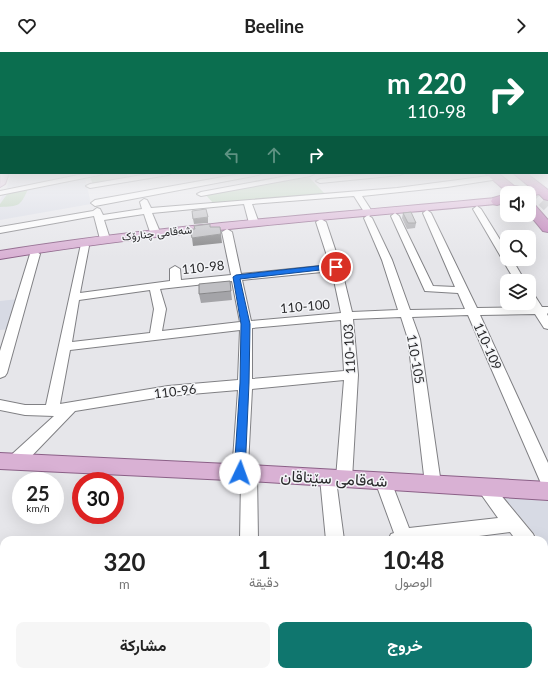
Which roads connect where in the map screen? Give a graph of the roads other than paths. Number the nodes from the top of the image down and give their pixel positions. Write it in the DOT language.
graph roads {
  1 [pos="94,200"];
  2 [pos="110,200"];
  3 [pos="143,200"];
  4 [pos="206,200"];
  5 [pos="270,200"];
  6 [pos="360,200"];
  7 [pos="469,200"];
  8 [pos="499,200"];
  9 [pos="247,202"];
  10 [pos="95,203"];
  11 [pos="210,205"];
  12 [pos="541,205"];
  13 [pos="477,209"];
  14 [pos="147,210"];
  15 [pos="427,213"];
  16 [pos="369,215"];
  17 [pos="98,216"];
  18 [pos="395,216"];
  19 [pos="321,222"];
  20 [pos="254,223"];
  21 [pos="548,228"];
  22 [pos="0,230"];
  23 [pos="155,232"];
  24 [pos="227,232"];
  25 [pos="105,238"];
  26 [pos="84,246"];
  27 [pos="500,247"];
  28 [pos="35,254"];
  29 [pos="0,255"];
  30 [pos="0,260"];
  31 [pos="336,267"];
  32 [pos="175,269"];
  33 [pos="236,277"];
  34 [pos="176,284"];
  35 [pos="154,286"];
  36 [pos="462,290"];
  37 [pos="74,297"];
  38 [pos="536,302"];
  39 [pos="472,310"];
  40 [pos="543,310"];
  41 [pos="405,312"];
  42 [pos="347,316"];
  43 [pos="246,325"];
  44 [pos="548,325"];
  45 [pos="13,332"];
  46 [pos="0,334"];
  47 [pos="155,336"];
  48 [pos="65,347"];
  49 [pos="0,373"];
  50 [pos="351,375"];
  51 [pos="245,383"];
  52 [pos="0,405"];
  53 [pos="71,407"];
  54 [pos="52,411"];
  55 [pos="7,461"];
  56 [pos="244,473"];
  57 [pos="336,479"];
  58 [pos="383,481"];
  59 [pos="548,481"];
  60 [pos="433,484"];
  61 [pos="484,487"];
  62 [pos="548,491"];
  63 [pos="514,524"];
  64 [pos="249,536"];
  65 [pos="335,536"];
  66 [pos="399,536"];
  67 [pos="423,536"];
  68 [pos="524,536"];
  1 -- 10 [label="street"];
  2 -- 10 [label="street"];
  3 -- 14 [label="street"];
  4 -- 11 [label="street"];
  5 -- 9 [label="street"];
  6 -- 16 [label="street, 110-105"];
  7 -- 16 [label="main road, شەقامی چنارۆک"];
  8 -- 13 [label="main road, شەقامی چنارۆک"];
  9 -- 11 [label="street"];
  9 -- 20 [label="street"];
  10 -- 17 [label="street"];
  11 -- 14 [label="street"];
  12 -- 21 [label="highway"];
  13 -- 15 [label="main road, شەقامی چنارۆک"];
  13 -- 27 [label="street"];
  14 -- 17 [label="street"];
  14 -- 23 [label="street"];
  15 -- 18 [label="main road, شەقامی چنارۆک"];
  15 -- 36 [label="street, 110-109"];
  16 -- 18 [label="main road, شەقامی چنارۆک"];
  16 -- 19 [label="main road, شەقامی چنارۆک"];
  16 -- 20 [label="main road, شەقامی چنارۆک"];
  16 -- 41 [label="street, 110-105"];
  17 -- 22 [label="street"];
  17 -- 25 [label="street"];
  18 -- 36 [label="street"];
  19 -- 24 [label="main road, شەقامی چنارۆک"];
  19 -- 31 [label="street, 110-103"];
  20 -- 23 [label="main road, شەقامی چنارۆک"];
  23 -- 25 [label="main road, شەقامی چنارۆک"];
  24 -- 26 [label="main road, شەقامی چنارۆک"];
  24 -- 33 [label="street"];
  25 -- 29 [label="main road, شەقامی چنارۆک"];
  26 -- 28 [label="main road, شەقامی چنارۆک"];
  26 -- 37 [label="street"];
  28 -- 30 [label="main road, شەقامی چنارۆک"];
  28 -- 45 [label="street"];
  31 -- 33 [label="street, 110-98"];
  31 -- 42 [label="street, 110-103"];
  32 -- 34 [label="street"];
  33 -- 34 [label="street, 110-98"];
  33 -- 43 [label="street"];
  34 -- 35 [label="street, 110-98"];
  35 -- 37 [label="street, 110-98"];
  35 -- 47 [label="street"];
  36 -- 39 [label="street, 110-109"];
  37 -- 48 [label="street"];
  38 -- 40 [label="street"];
  39 -- 40 [label="street, 110-100"];
  39 -- 41 [label="street, 110-100"];
  39 -- 59 [label="street, 110-109"];
  40 -- 44 [label="street"];
  41 -- 42 [label="street, 110-100"];
  41 -- 60 [label="street, 110-105"];
  42 -- 43 [label="street, 110-100"];
  42 -- 50 [label="street, 110-103"];
  43 -- 47 [label="street, 110-100"];
  43 -- 51 [label="street"];
  45 -- 46 [label="street"];
  45 -- 49 [label="street"];
  47 -- 48 [label="street, 110-100"];
  48 -- 54 [label="street"];
  50 -- 51 [label="street, 110-96"];
  50 -- 57 [label="street, 110-103"];
  51 -- 53 [label="street, 110-96"];
  51 -- 56 [label="street"];
  52 -- 54 [label="street, 110-96"];
  53 -- 54 [label="street, 110-96"];
  53 -- 55 [label="street"];
  55 -- 56 [label="main road, شەقامی سێتاقان"];
  56 -- 57 [label="main road, شەقامی سێتاقان"];
  56 -- 64 [label="street"];
  57 -- 58 [label="main road, شەقامی سێتاقان"];
  57 -- 65 [label="street, 110-103"];
  58 -- 60 [label="main road, شەقامی سێتاقان"];
  58 -- 66 [label="street"];
  60 -- 61 [label="main road, شەقامی سێتاقان"];
  61 -- 62 [label="main road, شەقامی سێتاقان"];
  61 -- 63 [label="street"];
  63 -- 67 [label="street"];
  63 -- 68 [label="street"];
}
